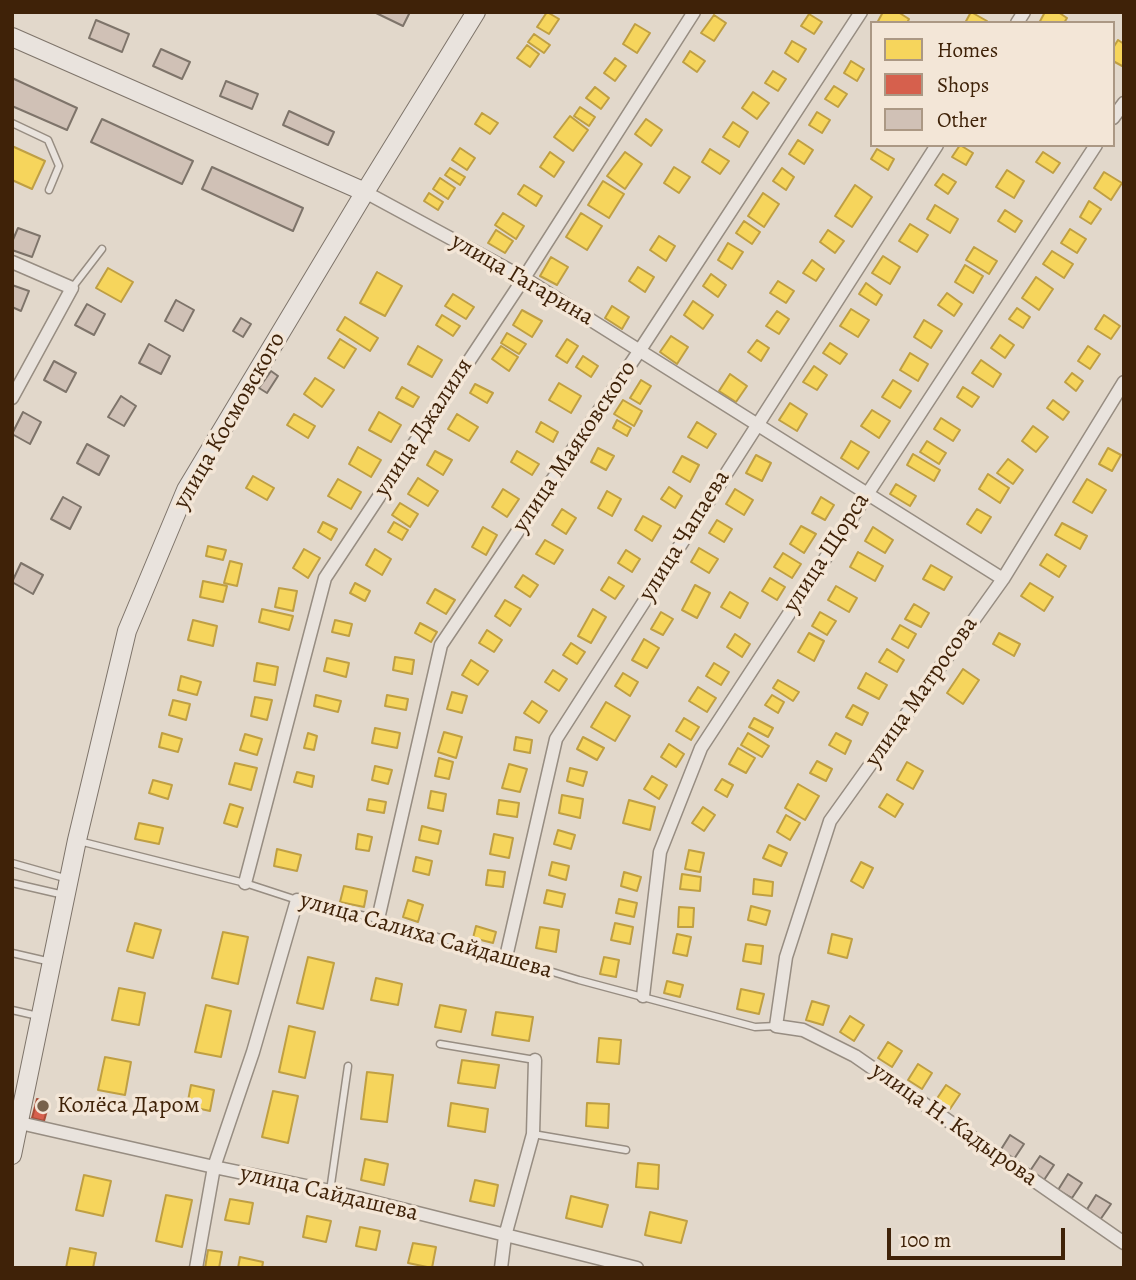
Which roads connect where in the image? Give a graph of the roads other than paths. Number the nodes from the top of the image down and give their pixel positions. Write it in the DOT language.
graph roads {
  1 [pos="476,12"];
  2 [pos="694,12"];
  3 [pos="861,12"];
  4 [pos="12,37"];
  5 [pos="12,123"];
  6 [pos="936,147"];
  7 [pos="1095,147"];
  8 [pos="49,190"];
  9 [pos="365,192"];
  10 [pos="102,249"];
  11 [pos="12,262"];
  12 [pos="524,278"];
  13 [pos="72,288"];
  14 [pos="640,351"];
  15 [pos="1124,382"];
  16 [pos="12,398"];
  17 [pos="756,425"];
  18 [pos="866,493"];
  19 [pos="1003,579"];
  20 [pos="77,841"];
  21 [pos="12,863"];
  22 [pos="12,883"];
  23 [pos="245,883"];
  24 [pos="68,888"];
  25 [pos="298,900"];
  26 [pos="378,919"];
  27 [pos="12,953"];
  28 [pos="506,957"];
  29 [pos="53,962"];
  30 [pos="643,996"];
  31 [pos="12,1010"];
  32 [pos="42,1017"];
  33 [pos="776,1026"];
  34 [pos="440,1044"];
  35 [pos="535,1060"];
  36 [pos="348,1066"];
  37 [pos="16,1122"];
  38 [pos="533,1134"];
  39 [pos="626,1150"];
  40 [pos="12,1156"];
  41 [pos="214,1167"];
  42 [pos="330,1191"];
  43 [pos="505,1236"];
  44 [pos="1124,1243"];
  45 [pos="195,1268"];
  46 [pos="501,1268"];
  47 [pos="637,1268"];
  1 -- 9 [label="main road, улица Космовского"];
  2 -- 12 [label="street, улица Джалиля"];
  3 -- 14 [label="street, улица Маяковского"];
  4 -- 9 [label="main road, улица Гагарина"];
  5 -- 8 [label="lane"];
  6 -- 17 [label="street, улица Чапаева"];
  7 -- 18 [label="street, улица Щорса"];
  9 -- 12 [label="street, улица Гагарина"];
  9 -- 20 [label="main road, улица Космовского"];
  10 -- 13 [label="lane"];
  11 -- 13 [label="street"];
  12 -- 14 [label="street, улица Гагарина"];
  12 -- 23 [label="street, улица Джалиля"];
  13 -- 16 [label="street"];
  14 -- 17 [label="street, улица Гагарина"];
  14 -- 26 [label="street, улица Маяковского"];
  15 -- 19 [label="street, улица Матросова"];
  17 -- 18 [label="street, улица Гагарина"];
  17 -- 28 [label="street, улица Чапаева"];
  18 -- 19 [label="street, улица Гагарина"];
  18 -- 30 [label="street, улица Щорса"];
  19 -- 33 [label="street, улица Матросова"];
  20 -- 23 [label="lane, улица Салиха Сайдашева"];
  20 -- 24 [label="main road, улица Космовского"];
  21 -- 24 [label="lane"];
  22 -- 24 [label="lane"];
  23 -- 25 [label="lane, улица Салиха Сайдашева"];
  24 -- 29 [label="main road, улица Космовского"];
  25 -- 26 [label="lane, улица Салиха Сайдашева"];
  25 -- 41 [label="street"];
  26 -- 28 [label="lane, улица Салиха Сайдашева"];
  27 -- 29 [label="lane"];
  28 -- 30 [label="lane, улица Салиха Сайдашева"];
  29 -- 32 [label="main road, улица Космовского"];
  30 -- 33 [label="lane, улица Салиха Сайдашева"];
  31 -- 32 [label="lane"];
  32 -- 37 [label="main road, улица Космовского"];
  33 -- 44 [label="street, улица Н. Кадырова"];
  34 -- 35 [label="lane"];
  35 -- 38 [label="street"];
  36 -- 42 [label="lane"];
  37 -- 40 [label="main road, улица Космовского"];
  37 -- 41 [label="street, улица Сайдашева"];
  38 -- 39 [label="lane"];
  38 -- 43 [label="street"];
  41 -- 42 [label="street, улица Сайдашева"];
  41 -- 45 [label="street"];
  42 -- 43 [label="street, улица Сайдашева"];
  43 -- 46 [label="street"];
  43 -- 47 [label="street, улица Сайдашева"];
}
